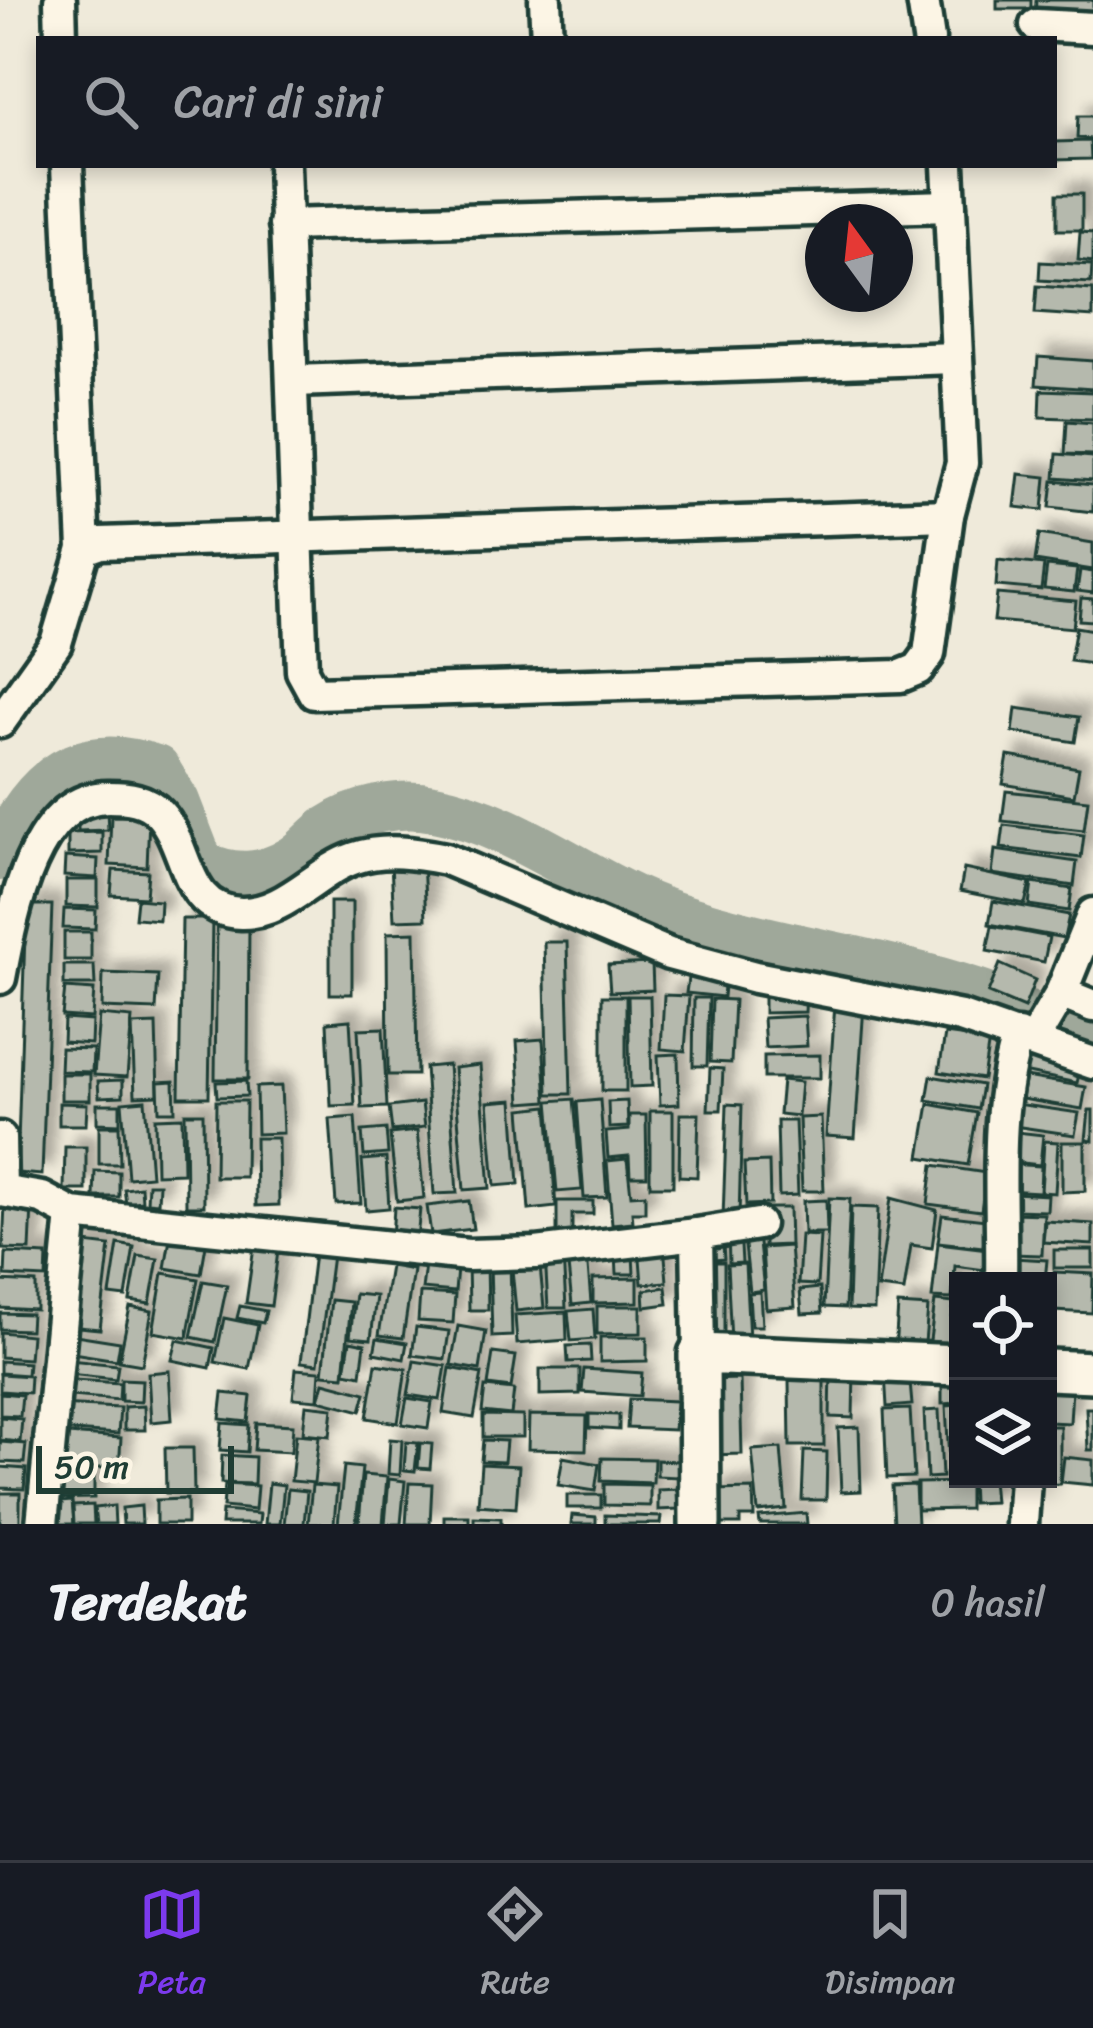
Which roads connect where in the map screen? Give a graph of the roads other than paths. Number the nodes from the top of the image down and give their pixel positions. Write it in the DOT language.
graph roads {
  1 [pos="60,0"];
  2 [pos="545,0"];
  3 [pos="923,0"];
  4 [pos="1036,26"];
  5 [pos="1093,28"];
  6 [pos="61,36"];
  7 [pos="547,36"];
  8 [pos="929,36"];
  9 [pos="67,168"];
  10 [pos="284,168"];
  11 [pos="948,168"];
  12 [pos="950,206"];
  13 [pos="286,225"];
  14 [pos="955,358"];
  15 [pos="294,381"];
  16 [pos="948,515"];
  17 [pos="300,538"];
  18 [pos="84,549"];
  19 [pos="0,722"];
  20 [pos="1093,914"];
  21 [pos="0,978"];
  22 [pos="1059,997"];
  23 [pos="1093,1006"];
  24 [pos="1031,1035"];
  25 [pos="1093,1063"];
  26 [pos="0,1138"];
  27 [pos="1,1191"];
  28 [pos="72,1214"];
  29 [pos="758,1224"];
  30 [pos="697,1234"];
  31 [pos="1001,1272"];
  32 [pos="699,1354"];
  33 [pos="949,1365"];
  34 [pos="1057,1370"];
  35 [pos="1093,1372"];
  36 [pos="1024,1488"];
  37 [pos="42,1524"];
  38 [pos="700,1524"];
  39 [pos="1022,1524"];
  1 -- 6 [label="street"];
  2 -- 7 [label="street"];
  3 -- 8 [label="street"];
  4 -- 5 [label="street"];
  9 -- 18 [label="street"];
  10 -- 13 [label="street"];
  11 -- 12 [label="street"];
  12 -- 13 [label="street"];
  12 -- 14 [label="street"];
  13 -- 15 [label="street"];
  14 -- 15 [label="street"];
  14 -- 16 [label="street"];
  15 -- 17 [label="street"];
  16 -- 17 [label="street"];
  16 -- 17 [label="street"];
  17 -- 18 [label="street"];
  18 -- 19 [label="street"];
  20 -- 22 [label="street"];
  21 -- 24 [label="street"];
  22 -- 23 [label="street"];
  22 -- 24 [label="street"];
  24 -- 25 [label="street"];
  24 -- 31 [label="street"];
  26 -- 27 [label="street"];
  27 -- 28 [label="street"];
  28 -- 30 [label="street"];
  28 -- 37 [label="street"];
  29 -- 30 [label="street"];
  30 -- 32 [label="street"];
  32 -- 33 [label="street"];
  32 -- 38 [label="street"];
  34 -- 35 [label="street"];
  36 -- 39 [label="street"];
}
